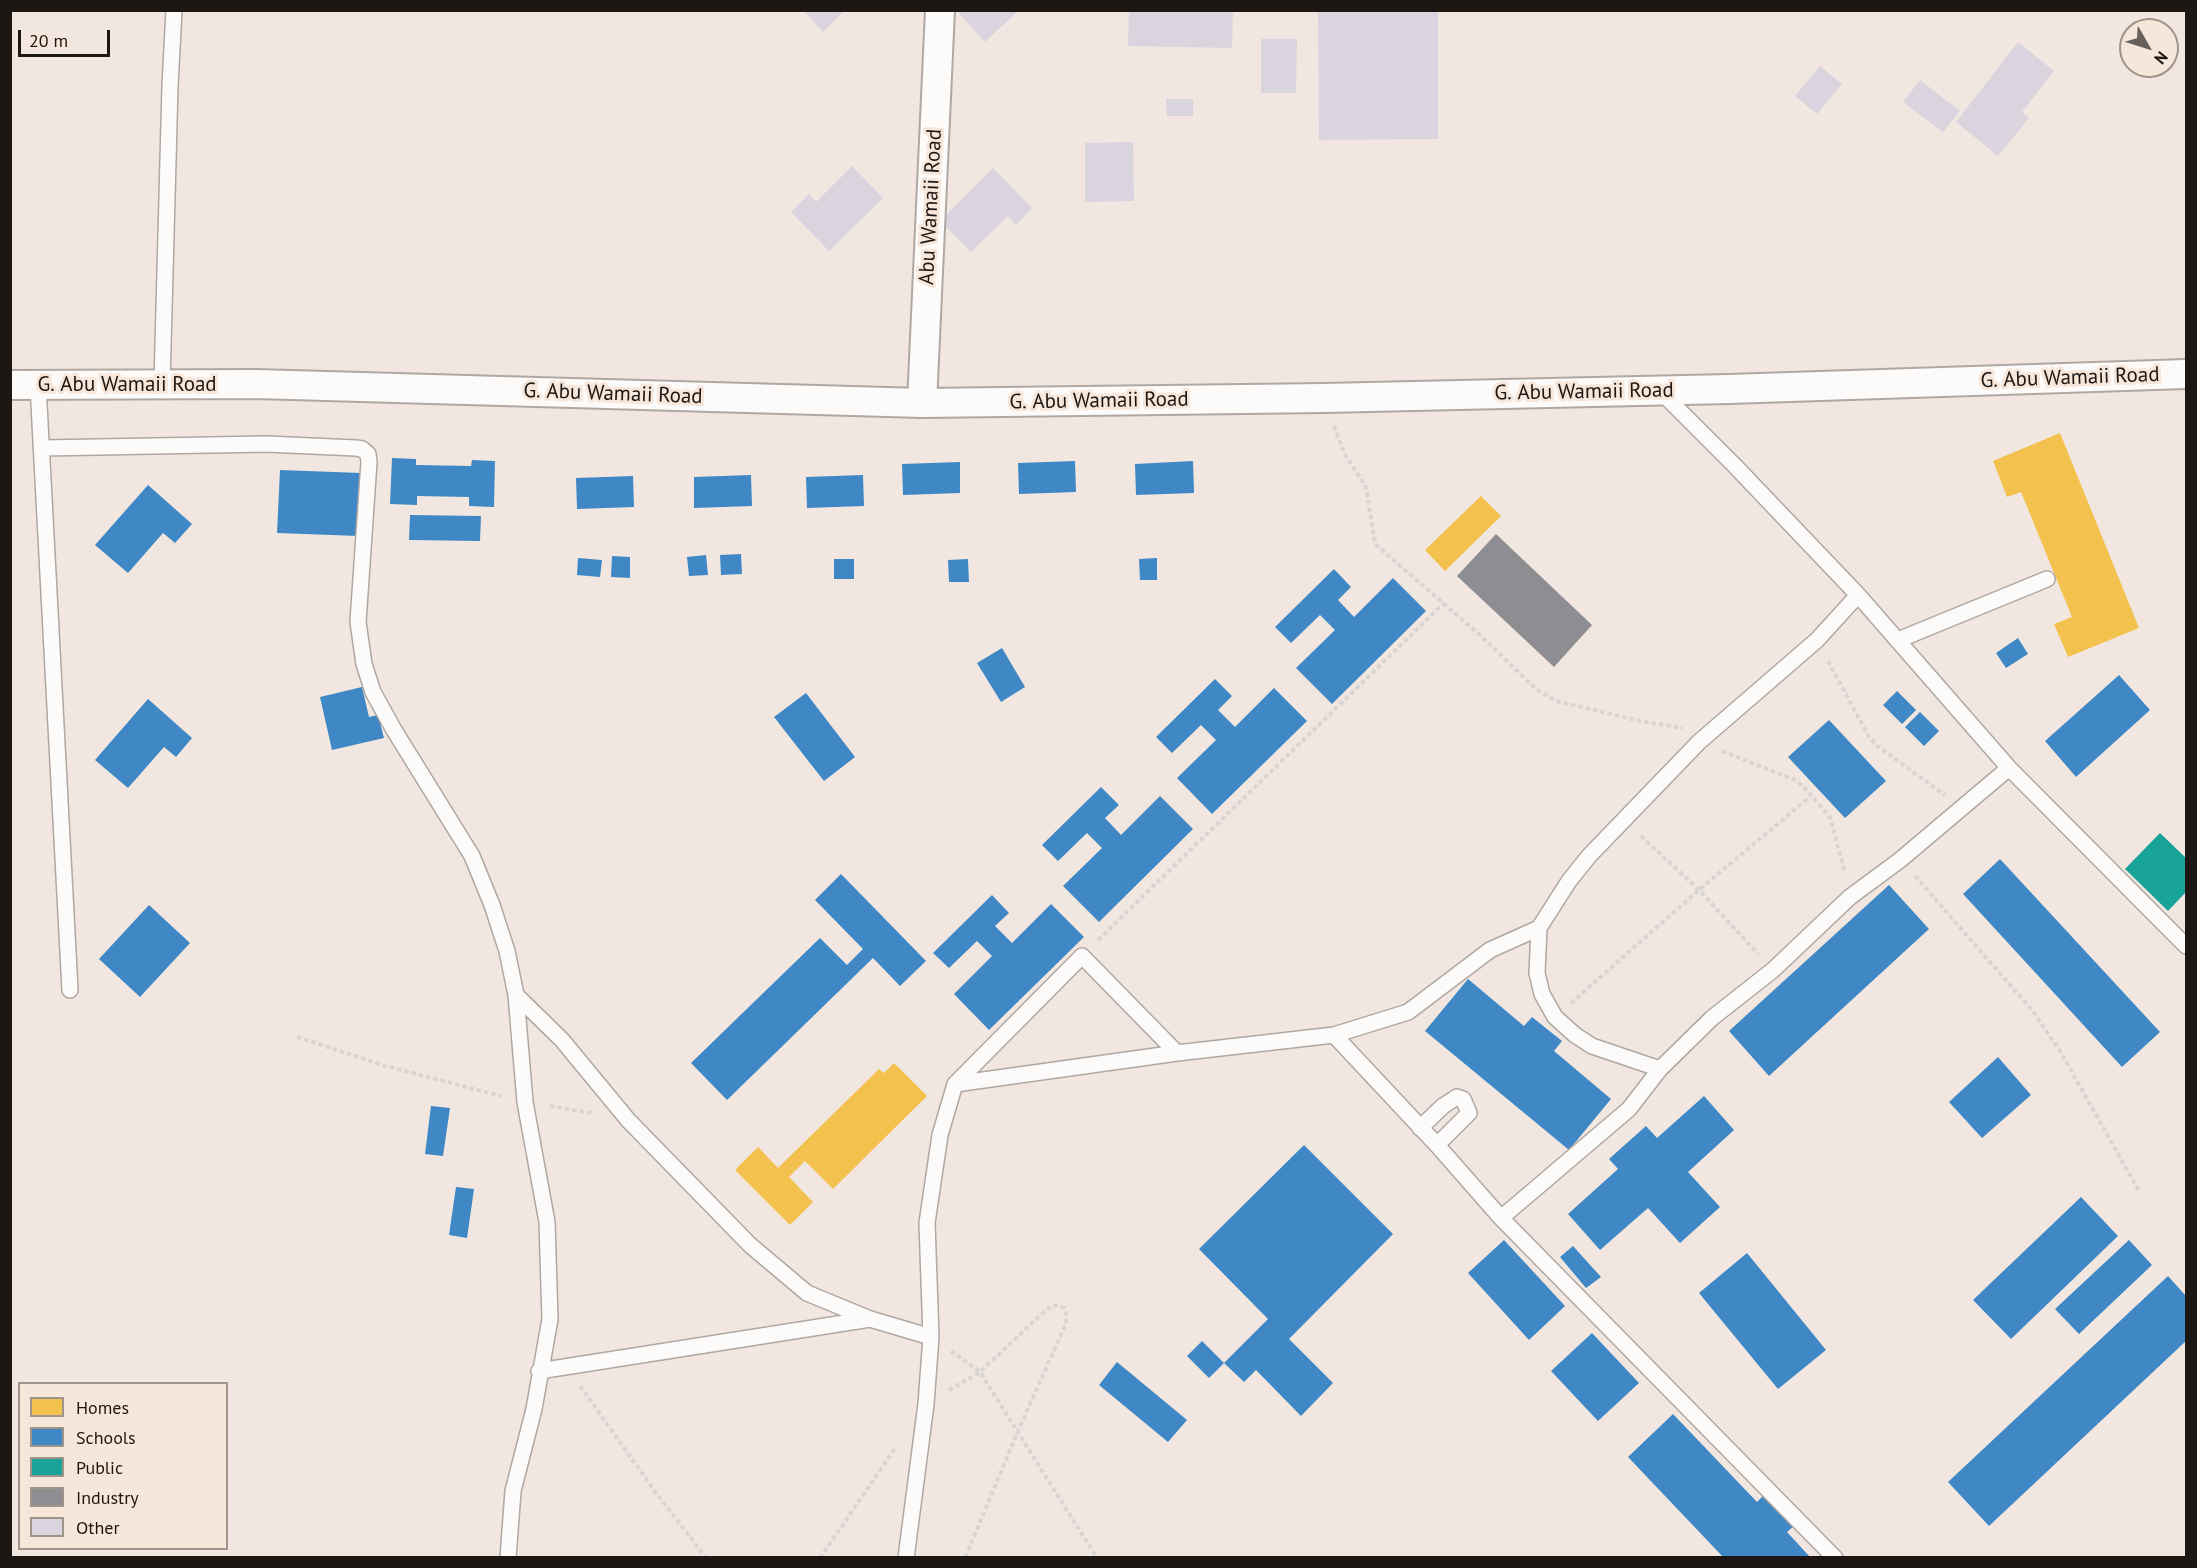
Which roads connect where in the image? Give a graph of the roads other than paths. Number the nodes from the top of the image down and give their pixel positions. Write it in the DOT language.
graph roads {
  1 [pos="174,10"];
  2 [pos="940,10"];
  3 [pos="2187,374"];
  4 [pos="162,383"];
  5 [pos="24,385"];
  6 [pos="1659,390"];
  7 [pos="922,403"];
  8 [pos="42,448"];
  9 [pos="2047,579"];
  10 [pos="1858,595"];
  11 [pos="1898,640"];
  12 [pos="2009,768"];
  13 [pos="1539,928"];
  14 [pos="2187,946"];
  15 [pos="70,990"];
  16 [pos="516,995"];
  17 [pos="1334,1035"];
  18 [pos="1177,1053"];
  19 [pos="1660,1070"];
  20 [pos="955,1084"];
  21 [pos="1420,1128"];
  22 [pos="1437,1145"];
  23 [pos="1501,1218"];
  24 [pos="870,1319"];
  25 [pos="931,1337"];
  26 [pos="539,1371"];
  27 [pos="508,1557"];
  28 [pos="906,1557"];
  29 [pos="1835,1557"];
  1 -- 4 [label="lane"];
  2 -- 7 [label="street, Abu Wamaii Road"];
  3 -- 6 [label="street, G. Abu Wamaii Road"];
  4 -- 5 [label="street, G. Abu Wamaii Road"];
  4 -- 7 [label="street, G. Abu Wamaii Road"];
  5 -- 8 [label="lane"];
  6 -- 7 [label="street, G. Abu Wamaii Road"];
  6 -- 10 [label="lane"];
  8 -- 15 [label="lane"];
  8 -- 16 [label="lane"];
  9 -- 11 [label="lane"];
  10 -- 11 [label="lane"];
  10 -- 13 [label="lane"];
  11 -- 12 [label="lane"];
  12 -- 14 [label="lane"];
  12 -- 19 [label="lane"];
  13 -- 17 [label="lane"];
  13 -- 19 [label="lane"];
  16 -- 24 [label="lane"];
  16 -- 26 [label="lane"];
  17 -- 18 [label="lane"];
  17 -- 21 [label="lane"];
  18 -- 20 [label="lane"];
  18 -- 20 [label="lane"];
  19 -- 23 [label="lane"];
  20 -- 25 [label="lane"];
  21 -- 22 [label="lane"];
  21 -- 22 [label="lane"];
  22 -- 23 [label="lane"];
  23 -- 29 [label="lane"];
  24 -- 25 [label="lane"];
  24 -- 26 [label="lane"];
  25 -- 28 [label="lane"];
  26 -- 27 [label="lane"];
}
